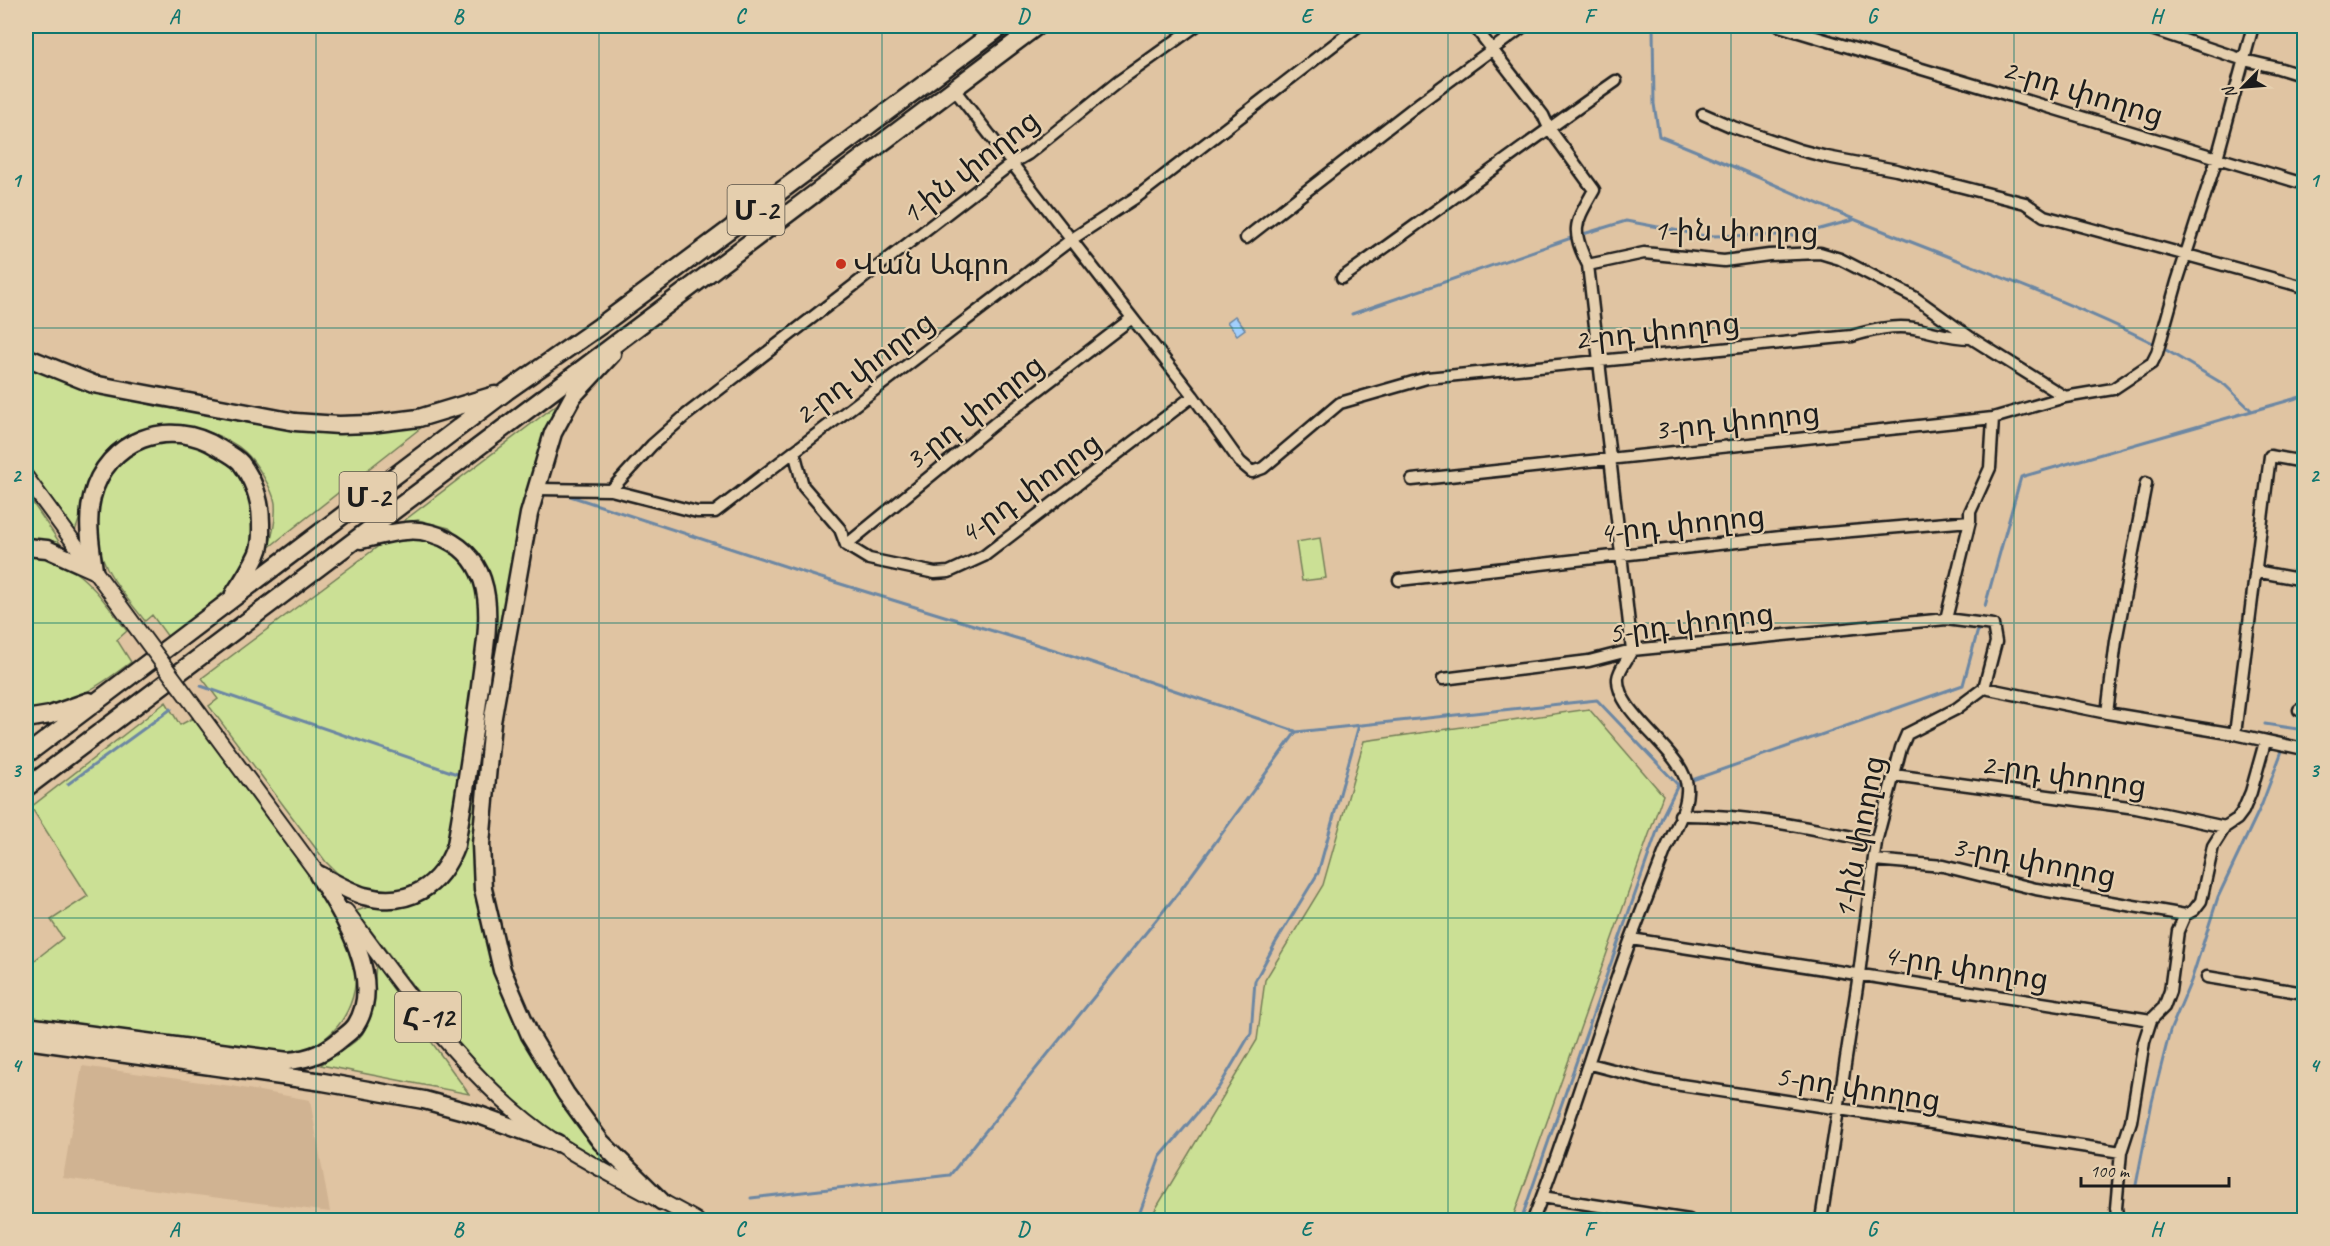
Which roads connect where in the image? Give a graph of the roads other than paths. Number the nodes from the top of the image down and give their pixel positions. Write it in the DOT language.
graph roads {
  1 [pos="1002,26"];
  2 [pos="1037,26"];
  3 [pos="1196,26"];
  4 [pos="1358,26"];
  5 [pos="1474,26"];
  6 [pos="1524,26"];
  7 [pos="1779,26"];
  8 [pos="2142,26"];
  9 [pos="2253,26"];
  10 [pos="1492,48"];
  11 [pos="2244,60"];
  12 [pos="2304,76"];
  13 [pos="1616,81"];
  14 [pos="954,89"];
  15 [pos="1703,114"];
  16 [pos="1549,128"];
  17 [pos="2217,158"];
  18 [pos="1011,164"];
  19 [pos="2304,184"];
  20 [pos="1246,238"];
  21 [pos="1072,239"];
  22 [pos="2186,254"];
  23 [pos="1587,265"];
  24 [pos="1342,278"];
  25 [pos="2304,287"];
  26 [pos="1132,318"];
  27 [pos="622,338"];
  28 [pos="1971,338"];
  29 [pos="26,357"];
  30 [pos="1600,360"];
  31 [pos="507,391"];
  32 [pos="1193,396"];
  33 [pos="2065,397"];
  34 [pos="1993,418"];
  35 [pos="794,451"];
  36 [pos="1610,458"];
  37 [pos="2304,462"];
  38 [pos="26,477"];
  39 [pos="1412,480"];
  40 [pos="2146,483"];
  41 [pos="536,489"];
  42 [pos="610,490"];
  43 [pos="1970,521"];
  44 [pos="356,541"];
  45 [pos="846,545"];
  46 [pos="26,547"];
  47 [pos="1621,554"];
  48 [pos="94,570"];
  49 [pos="2255,571"];
  50 [pos="1399,580"];
  51 [pos="2304,580"];
  52 [pos="230,602"];
  53 [pos="1946,619"];
  54 [pos="1632,650"];
  55 [pos="1443,679"];
  56 [pos="1984,688"];
  57 [pos="104,696"];
  58 [pos="2107,713"];
  59 [pos="26,719"];
  60 [pos="2235,734"];
  61 [pos="2265,742"];
  62 [pos="2304,749"];
  63 [pos="26,755"];
  64 [pos="1894,775"];
  65 [pos="26,788"];
  66 [pos="1680,815"];
  67 [pos="2225,827"];
  68 [pos="1876,842"];
  69 [pos="1874,860"];
  70 [pos="318,874"];
  71 [pos="2185,915"];
  72 [pos="1631,939"];
  73 [pos="1859,974"];
  74 [pos="2207,977"];
  75 [pos="2304,993"];
  76 [pos="2151,1020"];
  77 [pos="26,1026"];
  78 [pos="26,1040"];
  79 [pos="1590,1064"];
  80 [pos="1839,1109"];
  81 [pos="557,1143"];
  82 [pos="2121,1152"];
  83 [pos="1542,1197"];
  84 [pos="661,1201"];
  85 [pos="696,1221"];
  86 [pos="1533,1221"];
  87 [pos="1689,1221"];
  88 [pos="1821,1221"];
  89 [pos="2118,1221"];
  1 -- 31 [label="highway, Մ-2"];
  2 -- 14 [label="highway, Մ-2"];
  3 -- 18 [label="street, 1-ին փողոց"];
  4 -- 21 [label="street, 2-րդ փողոց"];
  5 -- 10 [label="street"];
  6 -- 10 [label="street"];
  7 -- 17 [label="street, 2-րդ փողոց"];
  8 -- 11 [label="street"];
  9 -- 11 [label="street"];
  10 -- 16 [label="street"];
  10 -- 20 [label="street"];
  11 -- 12 [label="street"];
  11 -- 17 [label="street"];
  13 -- 16 [label="street"];
  14 -- 18 [label="street"];
  14 -- 27 [label="highway, Մ-2"];
  15 -- 22 [label="street"];
  16 -- 23 [label="street"];
  16 -- 24 [label="street"];
  17 -- 19 [label="street, 2-րդ փողոց"];
  17 -- 22 [label="street"];
  18 -- 21 [label="street"];
  18 -- 42 [label="street, 1-ին փողոց"];
  21 -- 26 [label="street"];
  21 -- 35 [label="street, 2-րդ փողոց"];
  22 -- 25 [label="street"];
  22 -- 33 [label="street, 3-րդ փողոց"];
  23 -- 28 [label="street, 1-ին փողոց"];
  23 -- 30 [label="street"];
  26 -- 32 [label="street"];
  26 -- 45 [label="street, 3-րդ փողոց"];
  27 -- 41 [label="highway"];
  27 -- 44 [label="highway, Մ-2"];
  28 -- 30 [label="street, 2-րդ փողոց"];
  28 -- 33 [label="street, 2-րդ փողոց"];
  29 -- 31 [label="highway"];
  30 -- 32 [label="street, 2-րդ փողոց"];
  30 -- 36 [label="street"];
  31 -- 52 [label="highway, Մ-2"];
  32 -- 45 [label="street, 4-րդ փողոց"];
  33 -- 34 [label="street, 3-րդ փողոց"];
  34 -- 36 [label="street, 3-րդ փողոց"];
  34 -- 43 [label="street"];
  35 -- 42 [label="street, 2-րդ փողոց"];
  35 -- 45 [label="street"];
  36 -- 39 [label="street, 3-րդ փողոց"];
  36 -- 47 [label="street"];
  37 -- 49 [label="street"];
  38 -- 48 [label="main road"];
  40 -- 58 [label="street"];
  41 -- 42 [label="street, 2-րդ փողոց"];
  41 -- 84 [label="highway"];
  43 -- 47 [label="street, 4-րդ փողոց"];
  43 -- 53 [label="street"];
  44 -- 65 [label="highway, Մ-2"];
  44 -- 70 [label="highway"];
  46 -- 48 [label="highway"];
  47 -- 50 [label="street, 4-րդ փողոց"];
  47 -- 54 [label="street"];
  48 -- 52 [label="highway"];
  48 -- 70 [label="main road, Հ-12, bridge"];
  49 -- 51 [label="street"];
  49 -- 60 [label="street"];
  52 -- 57 [label="highway, Մ-2"];
  53 -- 54 [label="street, 5-րդ փողոց"];
  53 -- 56 [label="street, 5-րդ փողոց"];
  54 -- 55 [label="street, 5-րդ փողոց"];
  54 -- 66 [label="street"];
  56 -- 58 [label="street"];
  56 -- 64 [label="street, 1-ին փողոց"];
  57 -- 59 [label="highway"];
  57 -- 63 [label="highway, Մ-2"];
  58 -- 60 [label="street"];
  60 -- 61 [label="street"];
  61 -- 62 [label="street"];
  61 -- 67 [label="street"];
  64 -- 67 [label="street, 2-րդ փողոց"];
  64 -- 68 [label="street, 1-ին փողոց"];
  66 -- 68 [label="street"];
  66 -- 72 [label="street"];
  67 -- 71 [label="street"];
  68 -- 69 [label="street, 1-ին փողոց"];
  69 -- 71 [label="street, 3-րդ փողոց"];
  69 -- 73 [label="street, 1-ին փողոց"];
  70 -- 77 [label="highway"];
  70 -- 81 [label="main road, Հ-12"];
  71 -- 76 [label="street"];
  72 -- 73 [label="street, 4-րդ փողոց"];
  72 -- 79 [label="street"];
  73 -- 76 [label="street, 4-րդ փողոց"];
  73 -- 80 [label="street, 1-ին փողոց"];
  74 -- 75 [label="street"];
  76 -- 82 [label="street"];
  78 -- 81 [label="highway"];
  79 -- 80 [label="street, 5-րդ փողոց"];
  79 -- 83 [label="street"];
  80 -- 82 [label="street, 5-րդ փողոց"];
  80 -- 88 [label="street, 1-ին փողոց"];
  81 -- 84 [label="main road, Հ-12"];
  82 -- 89 [label="street"];
  83 -- 86 [label="street"];
  83 -- 87 [label="street"];
  84 -- 85 [label="main road, Հ-12"];
}
